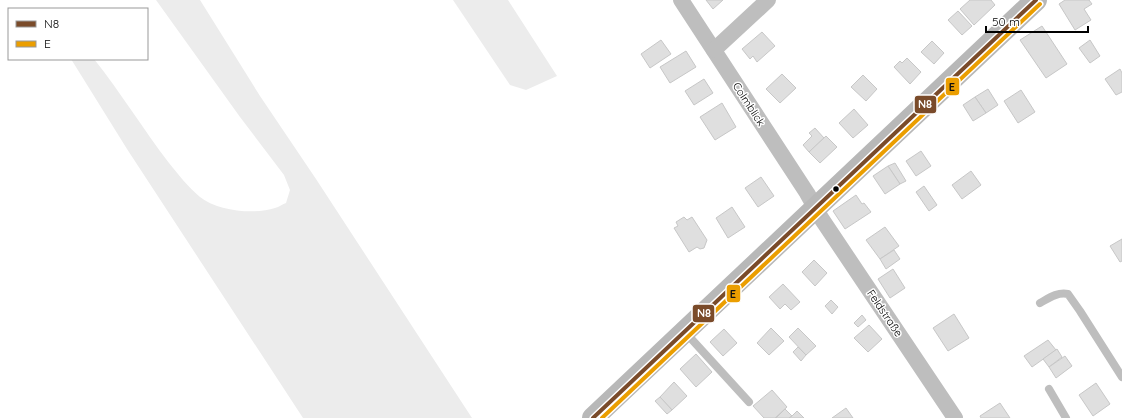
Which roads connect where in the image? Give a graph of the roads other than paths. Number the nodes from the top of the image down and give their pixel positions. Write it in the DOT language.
graph roads {
  1 [pos="681,0"];
  2 [pos="768,0"];
  3 [pos="1036,0"];
  4 [pos="714,50"];
  5 [pos="815,208"];
  6 [pos="1040,303"];
  7 [pos="684,331"];
  8 [pos="1122,377"];
  9 [pos="1049,389"];
  10 [pos="749,402"];
  11 [pos="593,418"];
  12 [pos="955,418"];
  13 [pos="1066,418"];
  1 -- 4 [label="street, Colmblick"];
  2 -- 4 [label="street"];
  3 -- 5 [label="street"];
  4 -- 5 [label="street, Colmblick"];
  5 -- 7 [label="street"];
  5 -- 12 [label="street, Feldstraße"];
  6 -- 8 [label="lane"];
  7 -- 10 [label="lane"];
  7 -- 11 [label="street"];
  9 -- 13 [label="lane"];
}
